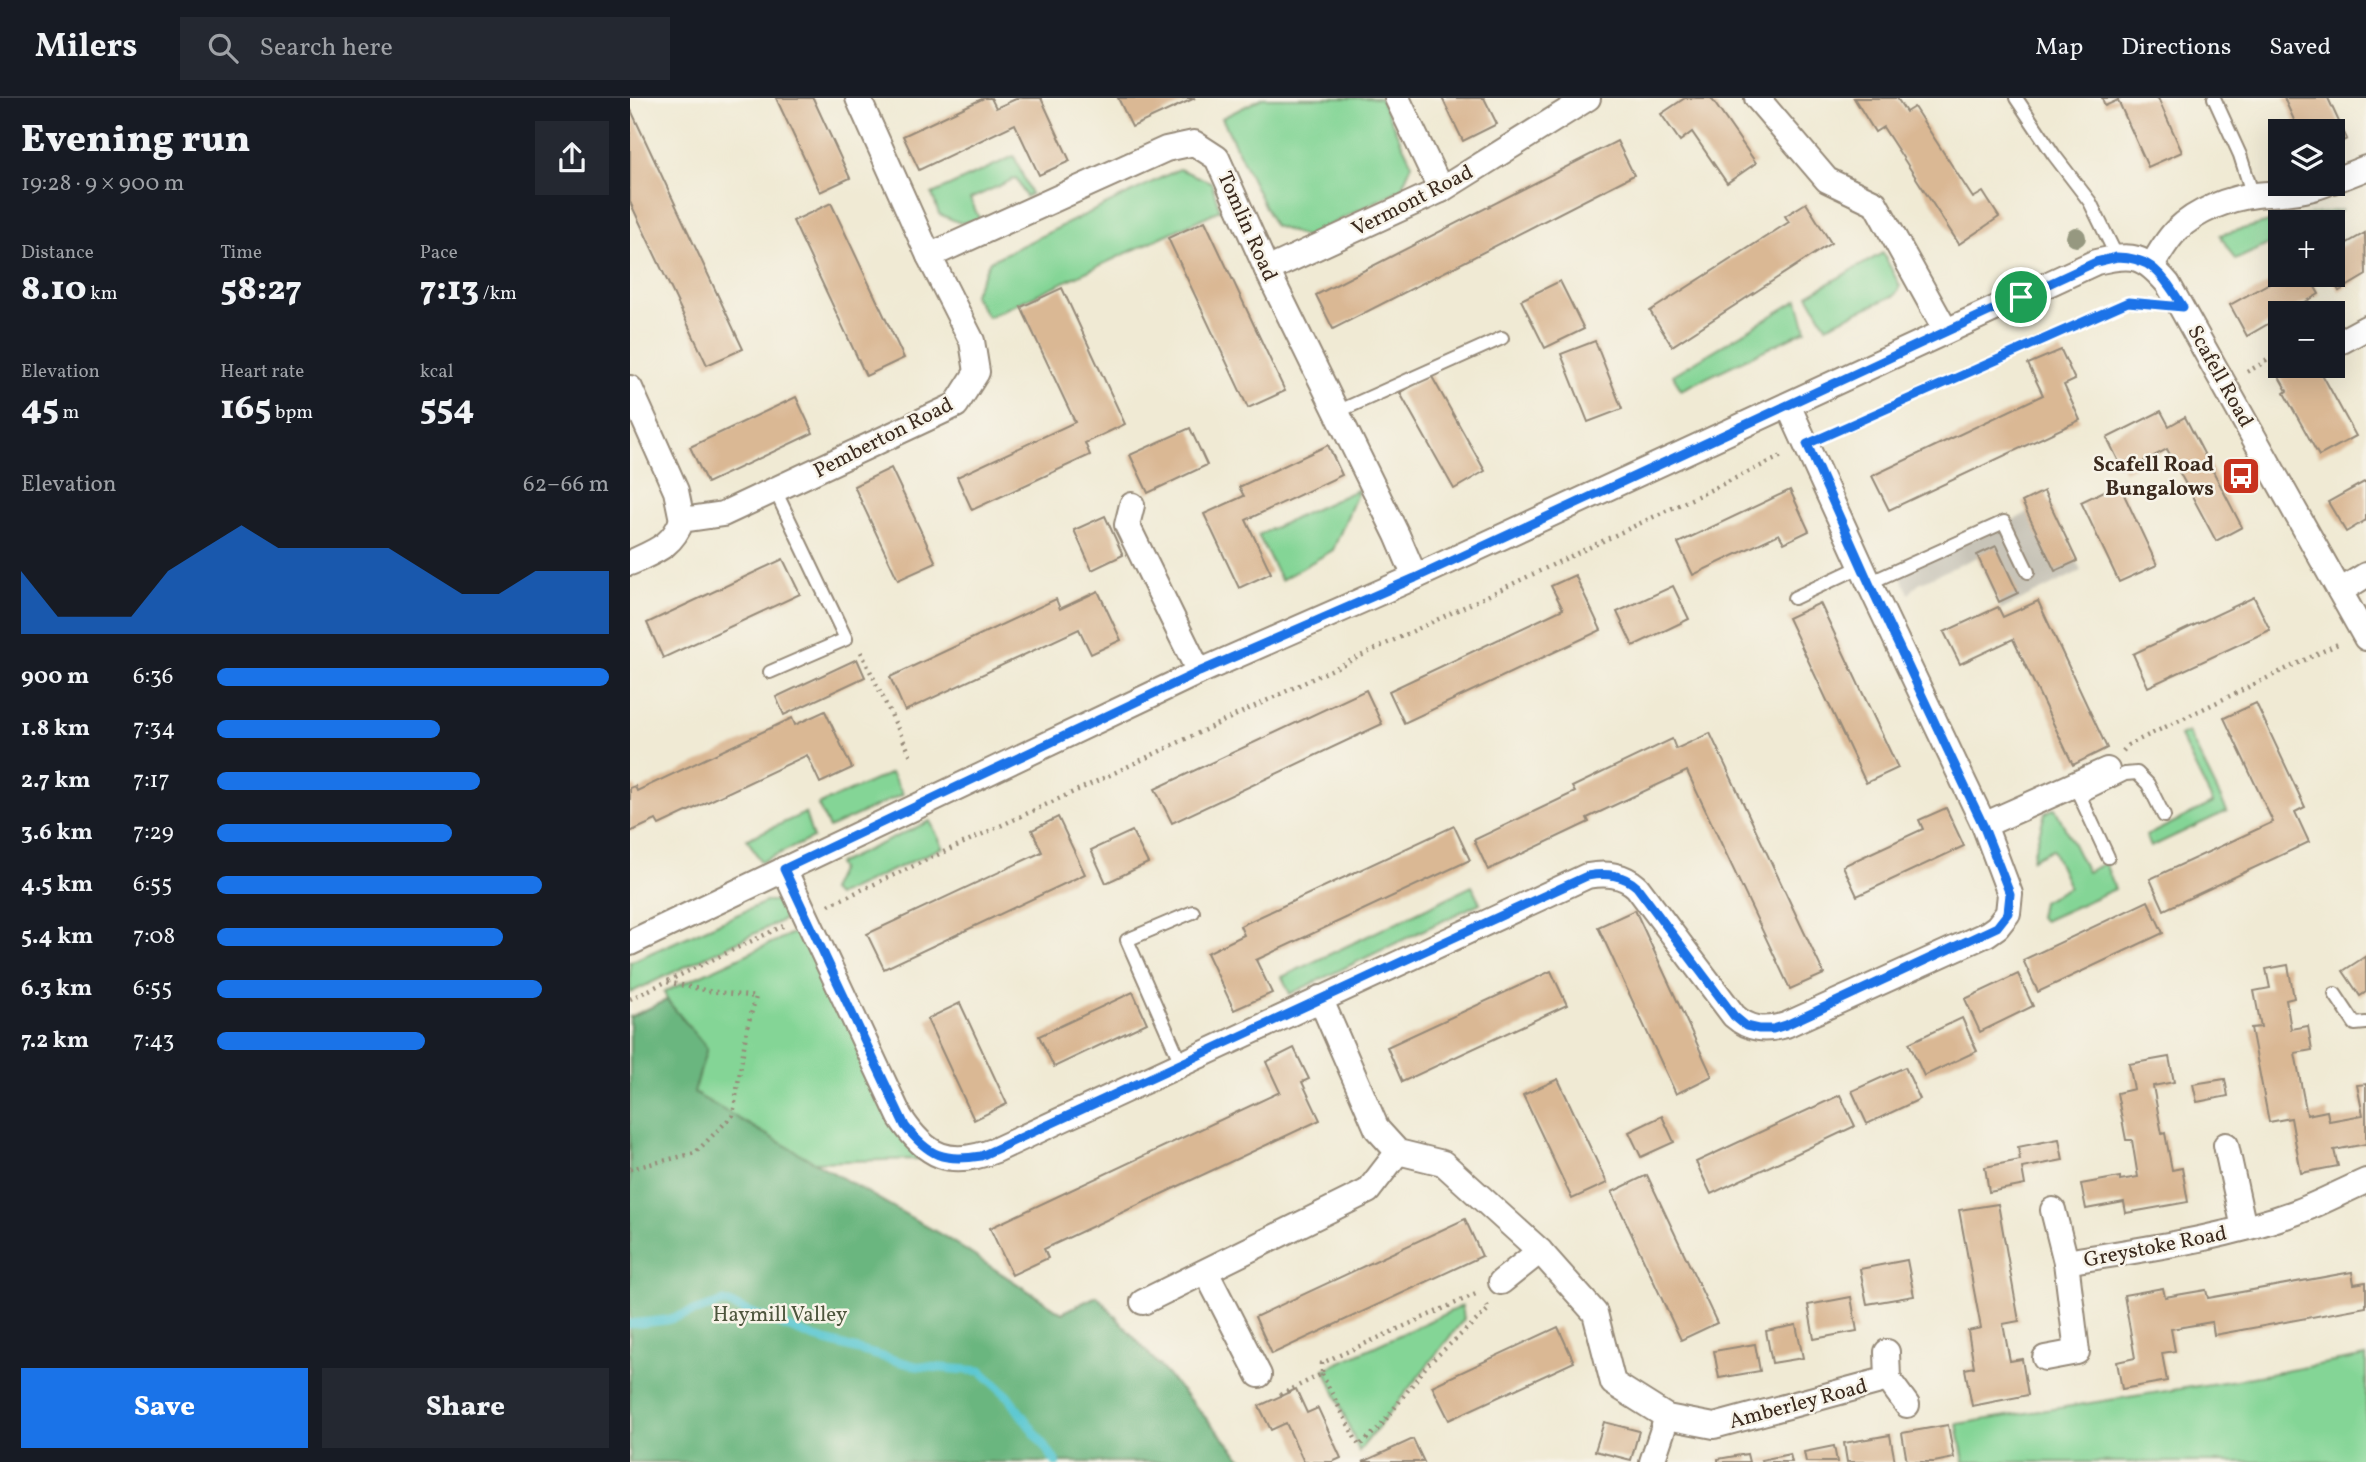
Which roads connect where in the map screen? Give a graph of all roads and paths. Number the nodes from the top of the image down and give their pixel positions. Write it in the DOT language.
graph roads {
  1 [pos="858,98"];
  2 [pos="1396,98"];
  3 [pos="1588,98"];
  4 [pos="1757,98"];
  5 [pos="2015,98"];
  6 [pos="2214,98"];
  7 [pos="2366,168"];
  8 [pos="2345,176"];
  9 [pos="1441,190"];
  10 [pos="2268,195"];
  11 [pos="2253,196"];
  12 [pos="929,256"];
  13 [pos="2117,257"];
  14 [pos="2152,266"];
  15 [pos="1267,270"];
  16 [pos="2183,307"];
  17 [pos="2366,328"];
  18 [pos="1946,331"];
  19 [pos="1502,338"];
  20 [pos="2345,339"];
  21 [pos="2268,360"];
  22 [pos="2225,384"];
  23 [pos="630,388"];
  24 [pos="1788,405"];
  25 [pos="1337,412"];
  26 [pos="1807,444"];
  27 [pos="775,490"];
  28 [pos="1132,505"];
  29 [pos="682,520"];
  30 [pos="630,563"];
  31 [pos="2028,572"];
  32 [pos="1865,574"];
  33 [pos="2366,575"];
  34 [pos="1415,578"];
  35 [pos="2340,591"];
  36 [pos="1794,598"];
  37 [pos="2364,635"];
  38 [pos="846,639"];
  39 [pos="770,672"];
  40 [pos="1199,672"];
  41 [pos="912,758"];
  42 [pos="2107,771"];
  43 [pos="2077,790"];
  44 [pos="2164,816"];
  45 [pos="1983,825"];
  46 [pos="2108,857"];
  47 [pos="784,869"];
  48 [pos="1192,912"];
  49 [pos="806,915"];
  50 [pos="633,935"];
  51 [pos="666,982"];
  52 [pos="2334,994"];
  53 [pos="1320,998"];
  54 [pos="630,999"];
  55 [pos="2366,1023"];
  56 [pos="1181,1063"];
  57 [pos="2226,1145"];
  58 [pos="1398,1152"];
  59 [pos="630,1169"];
  60 [pos="2366,1181"];
  61 [pos="2053,1210"];
  62 [pos="2244,1228"];
  63 [pos="1540,1251"];
  64 [pos="2066,1262"];
  65 [pos="1206,1272"];
  66 [pos="1501,1282"];
  67 [pos="1143,1302"];
  68 [pos="1887,1352"];
  69 [pos="2045,1358"];
  70 [pos="1322,1374"];
  71 [pos="1259,1376"];
  72 [pos="1888,1379"];
  73 [pos="1907,1405"];
  74 [pos="1667,1417"];
  75 [pos="1651,1462"];
  1 -- 12 [label="street, Pemberton Road"];
  2 -- 9 [label="street"];
  3 -- 9 [label="street, Vermont Road"];
  4 -- 18 [label="street"];
  5 -- 13 [label="lane"];
  6 -- 11 [label="lane"];
  7 -- 8 [label="street"];
  9 -- 15 [label="street, Vermont Road"];
  10 -- 11 [label="street"];
  11 -- 14 [label="street"];
  12 -- 15 [label="street, Tomlin Road"];
  12 -- 27 [label="street, Pemberton Road"];
  13 -- 14 [label="street"];
  13 -- 18 [label="street"];
  14 -- 16 [label="street, Scafell Road"];
  15 -- 25 [label="street, Tomlin Road"];
  16 -- 22 [label="street, Scafell Road"];
  16 -- 26 [label="path"];
  17 -- 20 [label="street"];
  18 -- 24 [label="street"];
  19 -- 25 [label="lane"];
  21 -- 22 [label="path"];
  22 -- 35 [label="street, Scafell Road"];
  23 -- 29 [label="street"];
  24 -- 26 [label="street"];
  24 -- 34 [label="street"];
  25 -- 34 [label="street, Tomlin Road"];
  26 -- 32 [label="street"];
  26 -- 49 [label="path"];
  27 -- 29 [label="street, Pemberton Road"];
  27 -- 38 [label="lane"];
  28 -- 40 [label="street"];
  29 -- 30 [label="street"];
  31 -- 32 [label="lane"];
  32 -- 36 [label="lane"];
  32 -- 45 [label="street"];
  33 -- 35 [label="street"];
  34 -- 40 [label="street"];
  35 -- 37 [label="street, Scafell Road"];
  37 -- 42 [label="path"];
  38 -- 39 [label="lane"];
  38 -- 41 [label="path"];
  40 -- 47 [label="street"];
  42 -- 43 [label="street"];
  43 -- 44 [label="lane"];
  43 -- 45 [label="street"];
  43 -- 46 [label="lane"];
  45 -- 53 [label="street"];
  47 -- 49 [label="street"];
  47 -- 50 [label="street"];
  48 -- 56 [label="lane"];
  49 -- 51 [label="path"];
  49 -- 56 [label="street"];
  51 -- 54 [label="path"];
  51 -- 59 [label="path"];
  52 -- 55 [label="lane"];
  53 -- 56 [label="street"];
  53 -- 58 [label="street"];
  57 -- 62 [label="street, Greystoke Road"];
  58 -- 63 [label="street, Amberley Road"];
  58 -- 65 [label="street"];
  60 -- 62 [label="street, Greystoke Road"];
  61 -- 64 [label="street, Greystoke Road"];
  62 -- 64 [label="street, Greystoke Road"];
  63 -- 66 [label="street"];
  63 -- 74 [label="street, Amberley Road"];
  64 -- 69 [label="street, Greystoke Road"];
  65 -- 67 [label="street"];
  65 -- 71 [label="street"];
  68 -- 72 [label="street, Amberley Road"];
  70 -- 70 [label="path"];
  70 -- 71 [label="path"];
  72 -- 73 [label="street, Amberley Road"];
  72 -- 74 [label="street, Amberley Road"];
  74 -- 75 [label="street"];
}
